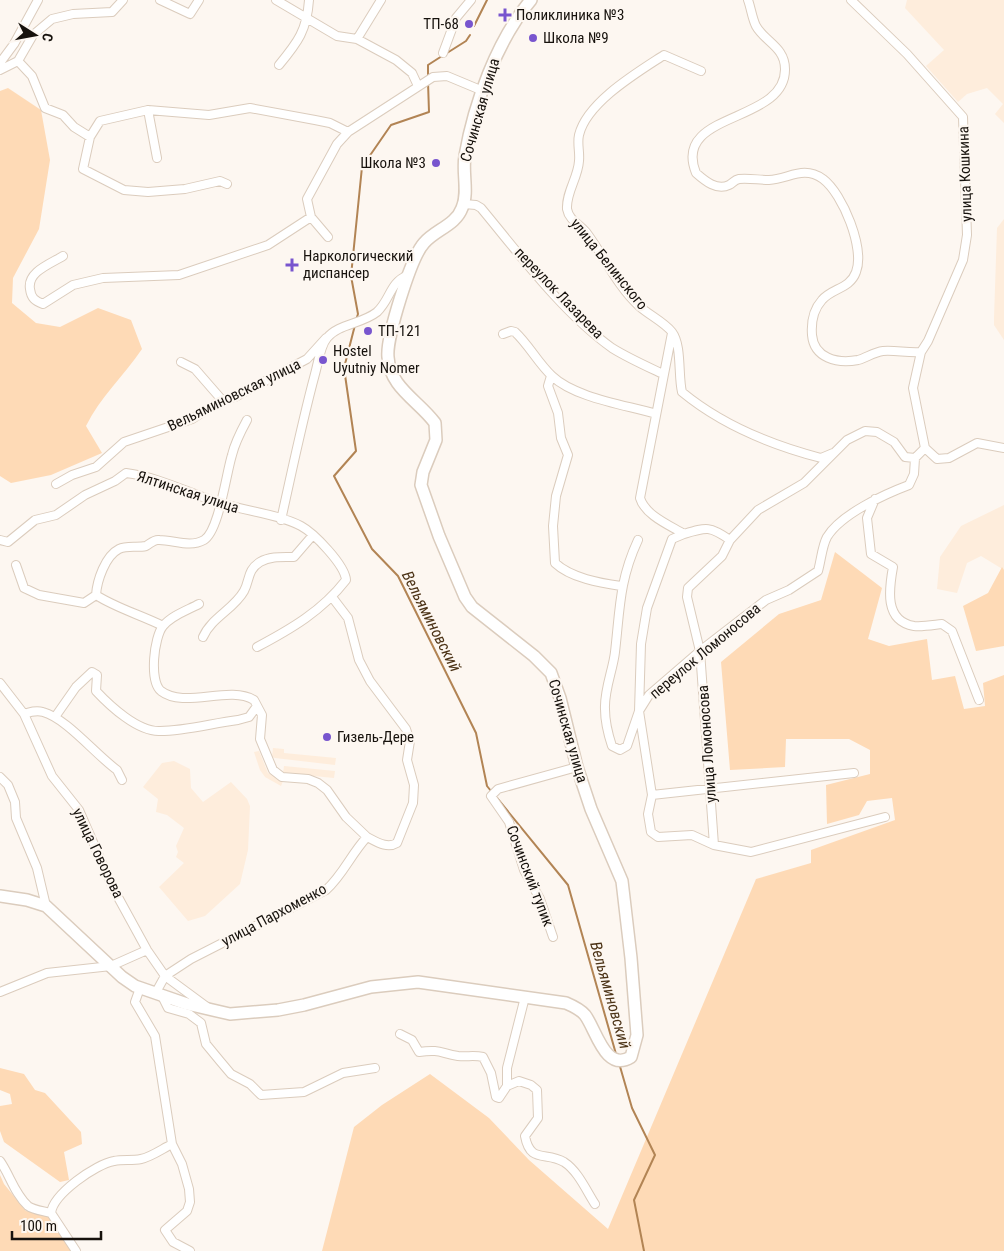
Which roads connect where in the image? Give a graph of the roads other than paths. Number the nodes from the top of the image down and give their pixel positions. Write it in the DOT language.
graph roads {
  1 [pos="38,0"];
  2 [pos="122,0"];
  3 [pos="160,0"];
  4 [pos="199,0"];
  5 [pos="276,0"];
  6 [pos="310,0"];
  7 [pos="381,0"];
  8 [pos="471,0"];
  9 [pos="531,0"];
  10 [pos="748,0"];
  11 [pos="852,0"];
  12 [pos="308,18"];
  13 [pos="357,39"];
  14 [pos="443,53"];
  15 [pos="18,61"];
  16 [pos="0,63"];
  17 [pos="279,65"];
  18 [pos="0,70"];
  19 [pos="701,70"];
  20 [pos="418,86"];
  21 [pos="483,91"];
  22 [pos="148,110"];
  23 [pos="348,132"];
  24 [pos="90,137"];
  25 [pos="157,158"];
  26 [pos="227,184"];
  27 [pos="464,204"];
  28 [pos="310,217"];
  29 [pos="328,237"];
  30 [pos="63,256"];
  31 [pos="408,275"];
  32 [pos="672,332"];
  33 [pos="503,334"];
  34 [pos="326,338"];
  35 [pos="921,352"];
  36 [pos="182,362"];
  37 [pos="663,374"];
  38 [pos="552,376"];
  39 [pos="222,400"];
  40 [pos="656,414"];
  41 [pos="247,420"];
  42 [pos="925,448"];
  43 [pos="1004,448"];
  44 [pos="832,453"];
  45 [pos="915,458"];
  46 [pos="56,484"];
  47 [pos="875,499"];
  48 [pos="219,503"];
  49 [pos="280,520"];
  50 [pos="684,534"];
  51 [pos="313,535"];
  52 [pos="732,539"];
  53 [pos="0,540"];
  54 [pos="638,540"];
  55 [pos="16,565"];
  56 [pos="622,586"];
  57 [pos="96,595"];
  58 [pos="332,597"];
  59 [pos="199,604"];
  60 [pos="163,626"];
  61 [pos="203,637"];
  62 [pos="256,646"];
  63 [pos="700,651"];
  64 [pos="0,682"];
  65 [pos="979,700"];
  66 [pos="257,706"];
  67 [pos="639,711"];
  68 [pos="24,714"];
  69 [pos="55,717"];
  70 [pos="577,767"];
  71 [pos="854,773"];
  72 [pos="0,777"];
  73 [pos="122,780"];
  74 [pos="710,788"];
  75 [pos="652,795"];
  76 [pos="885,817"];
  77 [pos="367,837"];
  78 [pos="714,845"];
  79 [pos="0,896"];
  80 [pos="46,906"];
  81 [pos="554,937"];
  82 [pos="147,950"];
  83 [pos="111,966"];
  84 [pos="165,976"];
  85 [pos="140,988"];
  86 [pos="0,992"];
  87 [pos="159,995"];
  88 [pos="525,997"];
  89 [pos="211,1010"];
  90 [pos="400,1034"];
  91 [pos="375,1068"];
  92 [pos="507,1086"];
  93 [pos="172,1144"];
  94 [pos="0,1161"];
  95 [pos="595,1204"];
  96 [pos="51,1213"];
  97 [pos="76,1251"];
  98 [pos="190,1251"];
  1 -- 16 [label="street"];
  2 -- 15 [label="street"];
  3 -- 4 [label="street"];
  5 -- 12 [label="street"];
  6 -- 12 [label="street"];
  7 -- 13 [label="street"];
  8 -- 14 [label="street"];
  9 -- 21 [label="highway, Сочинская улица"];
  10 -- 35 [label="street"];
  11 -- 35 [label="street, улица Кошкина"];
  12 -- 13 [label="street"];
  12 -- 17 [label="street"];
  13 -- 20 [label="street"];
  15 -- 18 [label="street"];
  15 -- 24 [label="street"];
  19 -- 32 [label="street, улица Белинского"];
  20 -- 21 [label="street"];
  20 -- 23 [label="street"];
  21 -- 27 [label="highway, Сочинская улица"];
  22 -- 23 [label="street"];
  22 -- 24 [label="street"];
  22 -- 25 [label="street"];
  23 -- 28 [label="street"];
  24 -- 26 [label="street"];
  27 -- 31 [label="highway, Сочинская улица"];
  27 -- 37 [label="street, переулок Лазарева"];
  28 -- 29 [label="street"];
  28 -- 30 [label="street"];
  31 -- 34 [label="street, Вельяминовская улица"];
  31 -- 70 [label="highway, Сочинская улица"];
  32 -- 37 [label="street"];
  32 -- 44 [label="street"];
  33 -- 38 [label="street"];
  34 -- 39 [label="street, Вельяминовская улица"];
  34 -- 49 [label="street"];
  35 -- 42 [label="street, улица Кошкина"];
  36 -- 39 [label="street"];
  37 -- 40 [label="street"];
  38 -- 40 [label="street"];
  38 -- 56 [label="street"];
  39 -- 46 [label="street, Вельяминовская улица"];
  40 -- 50 [label="street"];
  41 -- 48 [label="street"];
  42 -- 43 [label="street"];
  42 -- 45 [label="street"];
  44 -- 45 [label="street, улица Ломоносова"];
  44 -- 52 [label="street, улица Ломоносова"];
  45 -- 47 [label="street, переулок Ломоносова"];
  47 -- 63 [label="street, переулок Ломоносова"];
  47 -- 65 [label="street"];
  48 -- 49 [label="street, Ялтинская улица"];
  48 -- 53 [label="street, Ялтинская улица"];
  48 -- 57 [label="street"];
  49 -- 51 [label="street, Ялтинская улица"];
  50 -- 52 [label="street"];
  50 -- 67 [label="street"];
  51 -- 58 [label="street, Ялтинская улица"];
  51 -- 61 [label="street"];
  52 -- 63 [label="street, улица Ломоносова"];
  54 -- 56 [label="street"];
  55 -- 57 [label="street"];
  56 -- 67 [label="street"];
  57 -- 60 [label="street"];
  58 -- 62 [label="street"];
  58 -- 77 [label="street"];
  59 -- 60 [label="street"];
  60 -- 66 [label="street"];
  63 -- 67 [label="street, переулок Ломоносова"];
  63 -- 74 [label="street, улица Ломоносова"];
  64 -- 68 [label="street, улица Говорова"];
  66 -- 69 [label="street"];
  66 -- 77 [label="street"];
  67 -- 75 [label="street"];
  68 -- 69 [label="street"];
  68 -- 82 [label="street, улица Говорова"];
  69 -- 73 [label="street"];
  70 -- 81 [label="street, Сочинский тупик"];
  70 -- 88 [label="highway, Сочинская улица"];
  71 -- 74 [label="street"];
  72 -- 80 [label="street"];
  74 -- 75 [label="street"];
  74 -- 78 [label="street, улица Ломоносова"];
  75 -- 78 [label="street"];
  76 -- 78 [label="street"];
  77 -- 84 [label="street, улица Пархоменко"];
  79 -- 80 [label="highway, Сочинская улица"];
  80 -- 83 [label="highway, Сочинская улица"];
  82 -- 83 [label="street"];
  82 -- 84 [label="street, улица Говорова"];
  83 -- 85 [label="highway, Сочинская улица"];
  83 -- 86 [label="street"];
  84 -- 87 [label="street"];
  84 -- 89 [label="street, улица Говорова"];
  85 -- 87 [label="highway, Сочинская улица"];
  85 -- 93 [label="street"];
  87 -- 89 [label="highway, Сочинская улица"];
  87 -- 91 [label="street, Сочинская улица"];
  88 -- 89 [label="highway, Сочинская улица"];
  88 -- 92 [label="street"];
  90 -- 92 [label="street"];
  92 -- 95 [label="street"];
  93 -- 96 [label="street"];
  93 -- 98 [label="street"];
  94 -- 96 [label="street"];
  96 -- 97 [label="street"];
}
